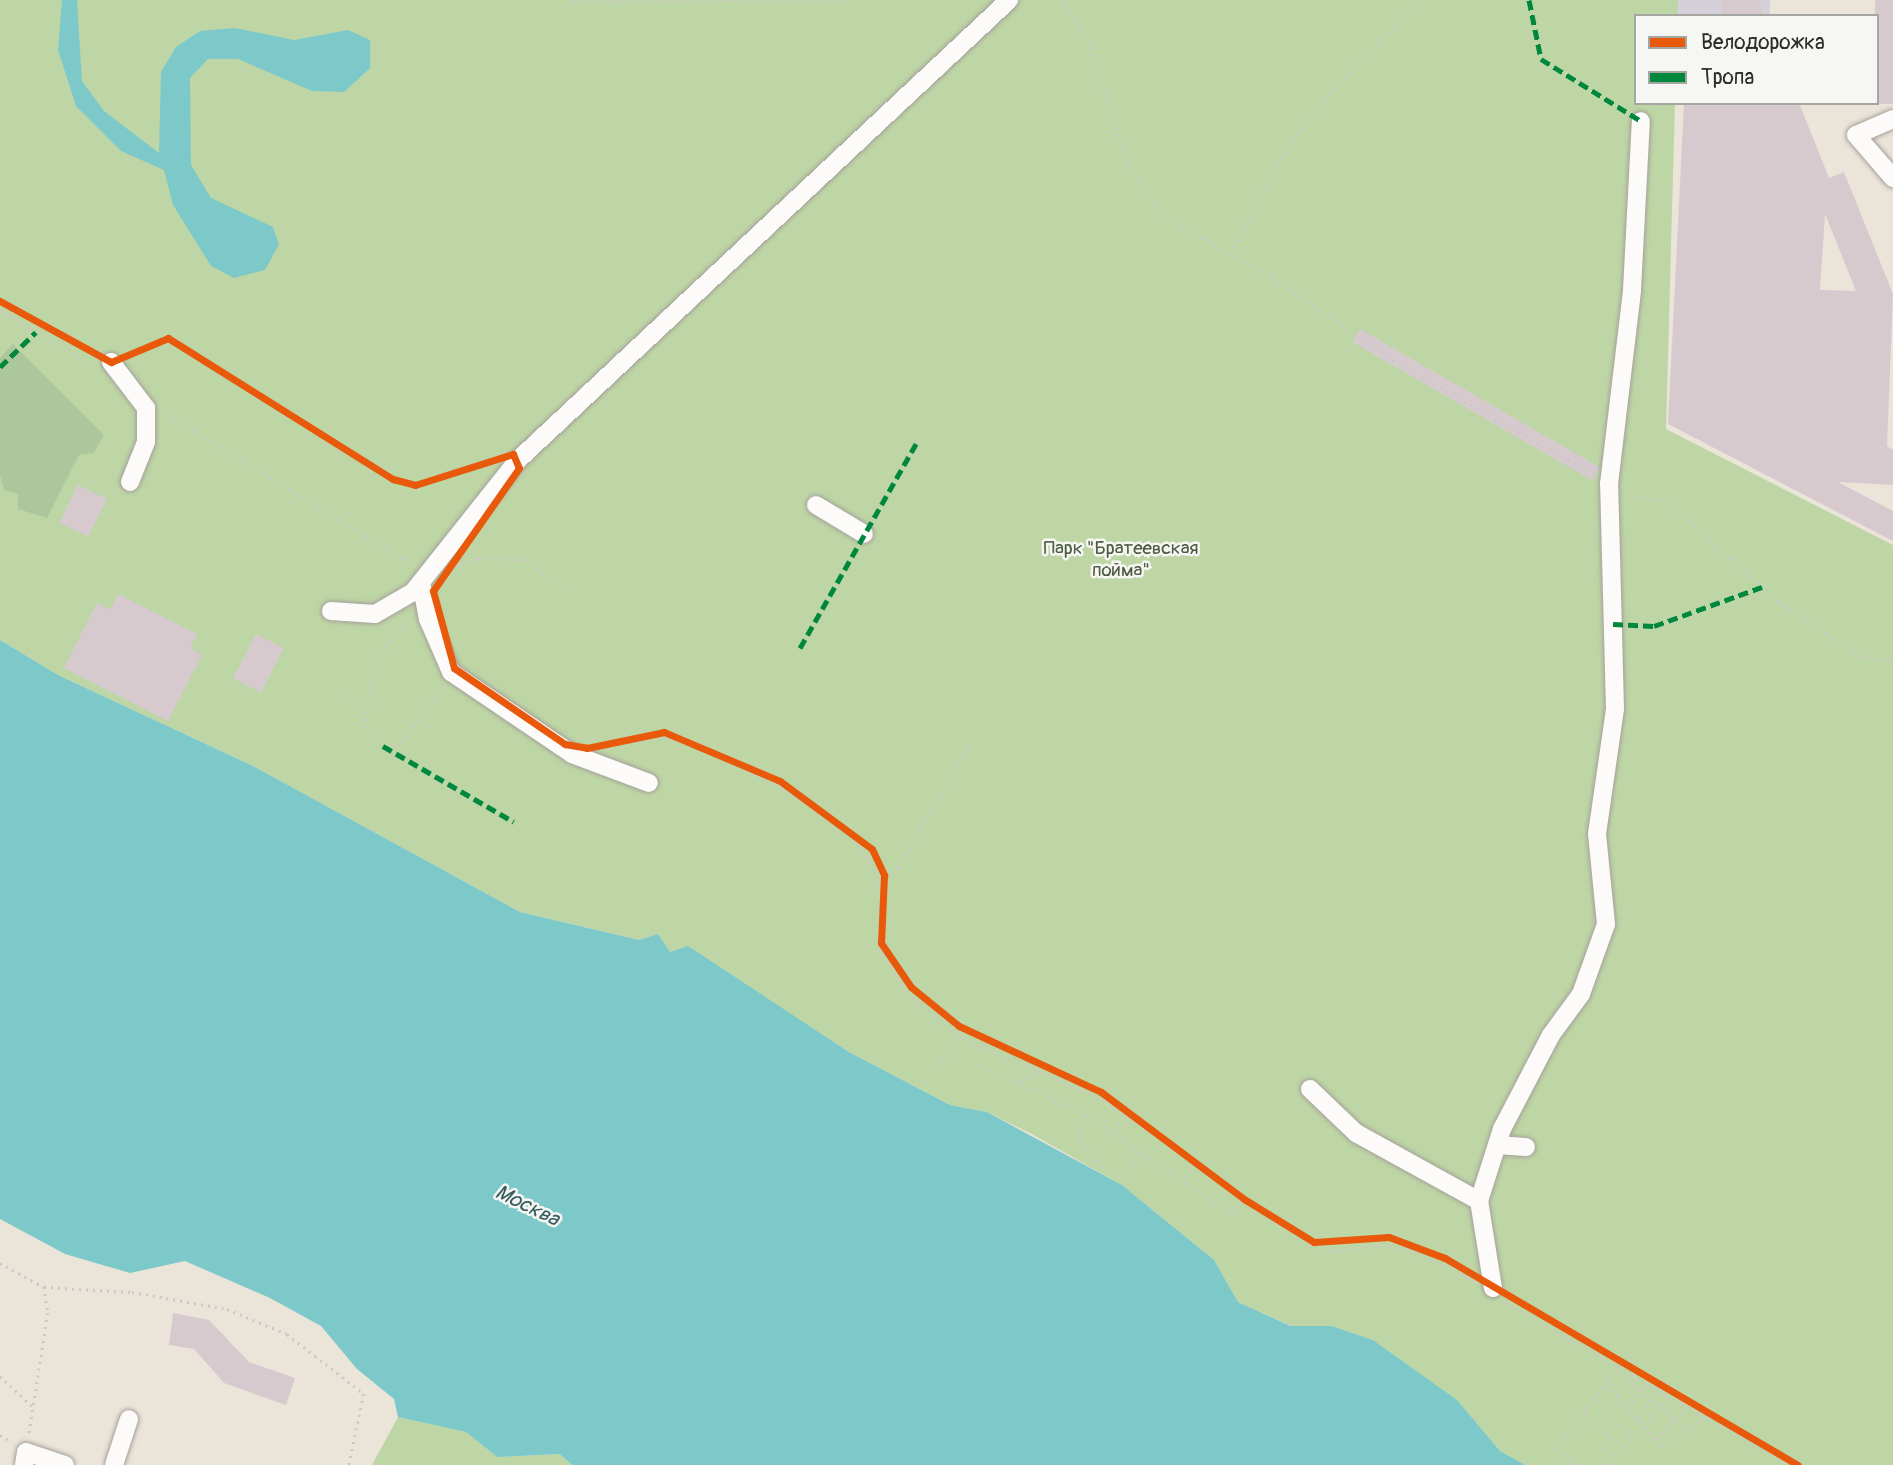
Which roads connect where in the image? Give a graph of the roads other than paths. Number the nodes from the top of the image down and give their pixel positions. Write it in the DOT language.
graph roads {
  1 [pos="1009,0"];
  2 [pos="1893,119"];
  3 [pos="1641,121"];
  4 [pos="1893,178"];
  5 [pos="106,366"];
  6 [pos="130,482"];
  7 [pos="816,505"];
  8 [pos="864,534"];
  9 [pos="424,587"];
  10 [pos="331,611"];
  11 [pos="649,783"];
  12 [pos="1310,1089"];
  13 [pos="1497,1145"];
  14 [pos="1526,1147"];
  15 [pos="1479,1201"];
  16 [pos="1491,1291"];
  17 [pos="129,1419"];
  18 [pos="25,1458"];
  19 [pos="65,1465"];
  20 [pos="114,1465"];
  1 -- 9 [label="lane"];
  2 -- 4 [label="lane"];
  3 -- 13 [label="lane"];
  5 -- 6 [label="lane"];
  7 -- 8 [label="lane"];
  9 -- 10 [label="lane"];
  9 -- 11 [label="lane"];
  12 -- 15 [label="lane"];
  13 -- 14 [label="lane"];
  13 -- 15 [label="lane"];
  15 -- 16 [label="lane"];
  17 -- 20 [label="lane"];
  18 -- 19 [label="lane"];
}
